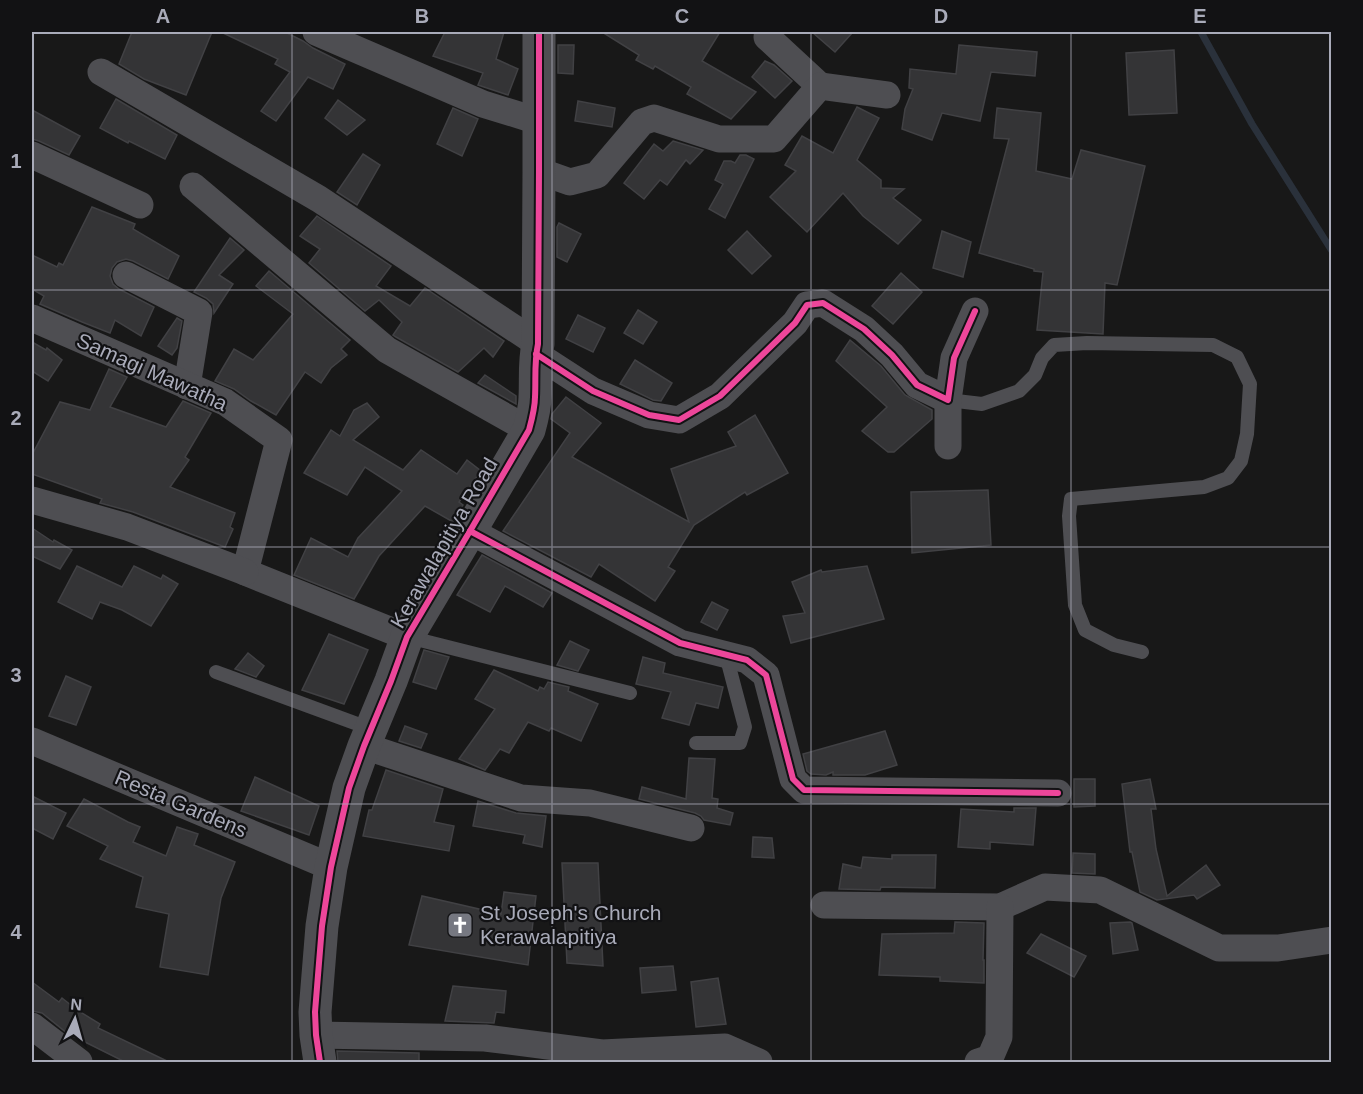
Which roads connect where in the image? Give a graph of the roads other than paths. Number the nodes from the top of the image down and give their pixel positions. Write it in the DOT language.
graph roads {
  1 [pos="316,32"];
  2 [pos="539,32"];
  3 [pos="767,37"];
  4 [pos="101,72"];
  5 [pos="820,86"];
  6 [pos="887,95"];
  7 [pos="538,121"];
  8 [pos="32,155"];
  9 [pos="539,171"];
  10 [pos="193,186"];
  11 [pos="141,205"];
  12 [pos="126,275"];
  13 [pos="975,311"];
  14 [pos="32,318"];
  15 [pos="537,349"];
  16 [pos="188,386"];
  17 [pos="948,400"];
  18 [pos="529,430"];
  19 [pos="948,446"];
  20 [pos="32,500"];
  21 [pos="470,531"];
  22 [pos="245,572"];
  23 [pos="407,637"];
  24 [pos="1142,652"];
  25 [pos="726,655"];
  26 [pos="216,672"];
  27 [pos="630,693"];
  28 [pos="368,737"];
  29 [pos="32,741"];
  30 [pos="696,743"];
  31 [pos="1058,793"];
  32 [pos="691,828"];
  33 [pos="331,867"];
  34 [pos="824,905"];
  35 [pos="1000,907"];
  36 [pos="1332,940"];
  37 [pos="32,1026"];
  38 [pos="318,1049"];
  39 [pos="79,1062"];
  40 [pos="759,1062"];
  41 [pos="978,1062"];
  1 -- 7 [label="street"];
  2 -- 7 [label="street, Kerawalapitiya Road"];
  3 -- 5 [label="street"];
  4 -- 15 [label="street"];
  5 -- 6 [label="street"];
  5 -- 9 [label="street"];
  7 -- 9 [label="street, Kerawalapitiya Road"];
  8 -- 11 [label="street"];
  9 -- 15 [label="street, Kerawalapitiya Road"];
  10 -- 18 [label="street"];
  12 -- 16 [label="street"];
  13 -- 17 [label="street"];
  14 -- 16 [label="street, Samagi Mawatha"];
  15 -- 17 [label="street"];
  15 -- 18 [label="street, Kerawalapitiya Road"];
  16 -- 22 [label="street, Samagi Mawatha"];
  17 -- 19 [label="street"];
  17 -- 24 [label="lane"];
  18 -- 21 [label="street, Kerawalapitiya Road"];
  20 -- 22 [label="street"];
  21 -- 23 [label="street, Kerawalapitiya Road"];
  21 -- 25 [label="street"];
  22 -- 23 [label="street"];
  23 -- 27 [label="lane"];
  23 -- 28 [label="street, Kerawalapitiya Road"];
  25 -- 30 [label="lane"];
  25 -- 31 [label="street"];
  26 -- 28 [label="lane"];
  28 -- 32 [label="street"];
  28 -- 33 [label="street, Kerawalapitiya Road"];
  29 -- 33 [label="street, Resta Gardens"];
  33 -- 38 [label="street, Kerawalapitiya Road"];
  34 -- 35 [label="street"];
  35 -- 36 [label="street"];
  35 -- 41 [label="street"];
  37 -- 39 [label="street"];
  38 -- 40 [label="street"];
}
